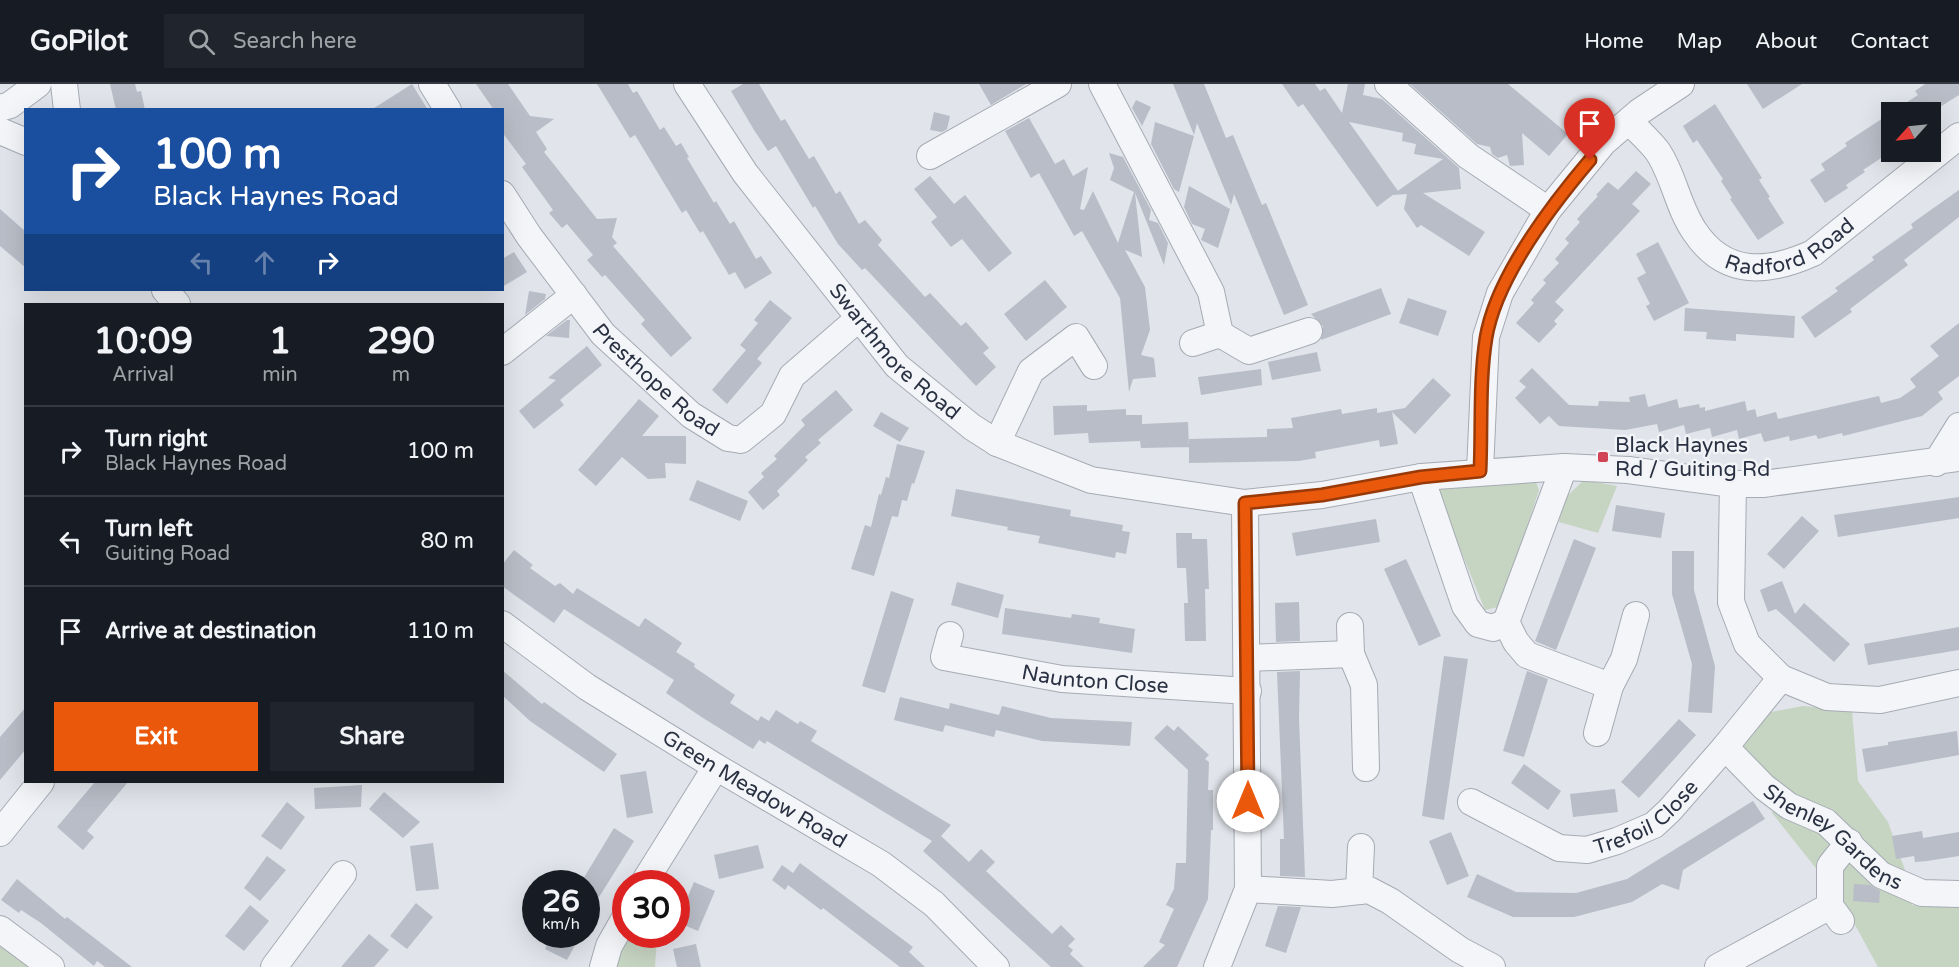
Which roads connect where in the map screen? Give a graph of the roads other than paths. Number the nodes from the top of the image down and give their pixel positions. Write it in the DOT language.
graph roads {
  1 [pos="38,84"];
  2 [pos="64,84"];
  3 [pos="432,84"];
  4 [pos="687,84"];
  5 [pos="1058,84"];
  6 [pos="1102,84"];
  7 [pos="1388,84"];
  8 [pos="1681,84"];
  9 [pos="0,108"];
  10 [pos="67,108"];
  11 [pos="447,108"];
  12 [pos="1629,121"];
  13 [pos="0,131"];
  14 [pos="1959,136"];
  15 [pos="24,141"];
  16 [pos="930,156"];
  17 [pos="504,197"];
  18 [pos="1548,210"];
  19 [pos="166,291"];
  20 [pos="574,295"];
  21 [pos="176,303"];
  22 [pos="858,319"];
  23 [pos="1309,331"];
  24 [pos="1220,334"];
  25 [pos="1193,343"];
  26 [pos="504,350"];
  27 [pos="1094,366"];
  28 [pos="1959,426"];
  29 [pos="997,443"];
  30 [pos="1948,461"];
  31 [pos="1564,467"];
  32 [pos="1480,471"];
  33 [pos="1421,477"];
  34 [pos="1733,484"];
  35 [pos="1245,503"];
  36 [pos="1636,615"];
  37 [pos="1506,622"];
  38 [pos="504,625"];
  39 [pos="1350,626"];
  40 [pos="1351,654"];
  41 [pos="944,656"];
  42 [pos="1247,658"];
  43 [pos="1781,678"];
  44 [pos="1959,683"];
  45 [pos="1610,686"];
  46 [pos="1248,691"];
  47 [pos="1598,733"];
  48 [pos="1725,747"];
  49 [pos="716,767"];
  50 [pos="1366,768"];
  51 [pos="40,783"];
  52 [pos="1471,802"];
  53 [pos="0,832"];
  54 [pos="1849,842"];
  55 [pos="1361,847"];
  56 [pos="652,870"];
  57 [pos="343,874"];
  58 [pos="1248,889"];
  59 [pos="1359,891"];
  60 [pos="1959,894"];
  61 [pos="0,929"];
  62 [pos="612,941"];
  63 [pos="51,967"];
  64 [pos="274,967"];
  65 [pos="603,967"];
  66 [pos="996,967"];
  67 [pos="1217,967"];
  68 [pos="1492,967"];
  69 [pos="1718,967"];
  1 -- 9 [label="street"];
  2 -- 10 [label="street"];
  3 -- 11 [label="street"];
  4 -- 22 [label="street, Swarthmore Road"];
  5 -- 16 [label="street"];
  6 -- 24 [label="street"];
  7 -- 18 [label="street"];
  8 -- 12 [label="street"];
  12 -- 14 [label="street, Radford Road"];
  12 -- 18 [label="street"];
  13 -- 15 [label="street"];
  17 -- 20 [label="street, Presthope Road"];
  18 -- 32 [label="street"];
  19 -- 21 [label="street"];
  20 -- 22 [label="street, Presthope Road"];
  20 -- 26 [label="street"];
  22 -- 29 [label="street, Swarthmore Road"];
  23 -- 24 [label="street"];
  24 -- 25 [label="street"];
  27 -- 29 [label="street"];
  28 -- 30 [label="street"];
  29 -- 35 [label="street, Swarthmore Road"];
  30 -- 34 [label="street, Swarthmore Road"];
  31 -- 32 [label="street, Swarthmore Road"];
  31 -- 34 [label="street, Swarthmore Road"];
  31 -- 37 [label="street"];
  32 -- 33 [label="street, Swarthmore Road"];
  33 -- 35 [label="street, Swarthmore Road"];
  33 -- 37 [label="street"];
  34 -- 43 [label="street"];
  35 -- 42 [label="street"];
  36 -- 45 [label="street"];
  37 -- 45 [label="street"];
  38 -- 49 [label="street, Green Meadow Road"];
  39 -- 40 [label="street"];
  40 -- 42 [label="street"];
  40 -- 50 [label="street"];
  41 -- 46 [label="street, Naunton Close"];
  42 -- 46 [label="street"];
  43 -- 44 [label="street"];
  43 -- 48 [label="street, Trefoil Close"];
  45 -- 47 [label="street"];
  46 -- 58 [label="street"];
  48 -- 52 [label="street, Trefoil Close"];
  48 -- 54 [label="street, Shenley Gardens"];
  49 -- 56 [label="street"];
  49 -- 66 [label="street, Green Meadow Road"];
  51 -- 53 [label="street"];
  54 -- 60 [label="street, Shenley Gardens"];
  54 -- 69 [label="street"];
  55 -- 59 [label="street"];
  57 -- 64 [label="street"];
  58 -- 59 [label="street"];
  58 -- 67 [label="street"];
  59 -- 68 [label="street"];
  61 -- 63 [label="street"];
  62 -- 65 [label="street"];
}
